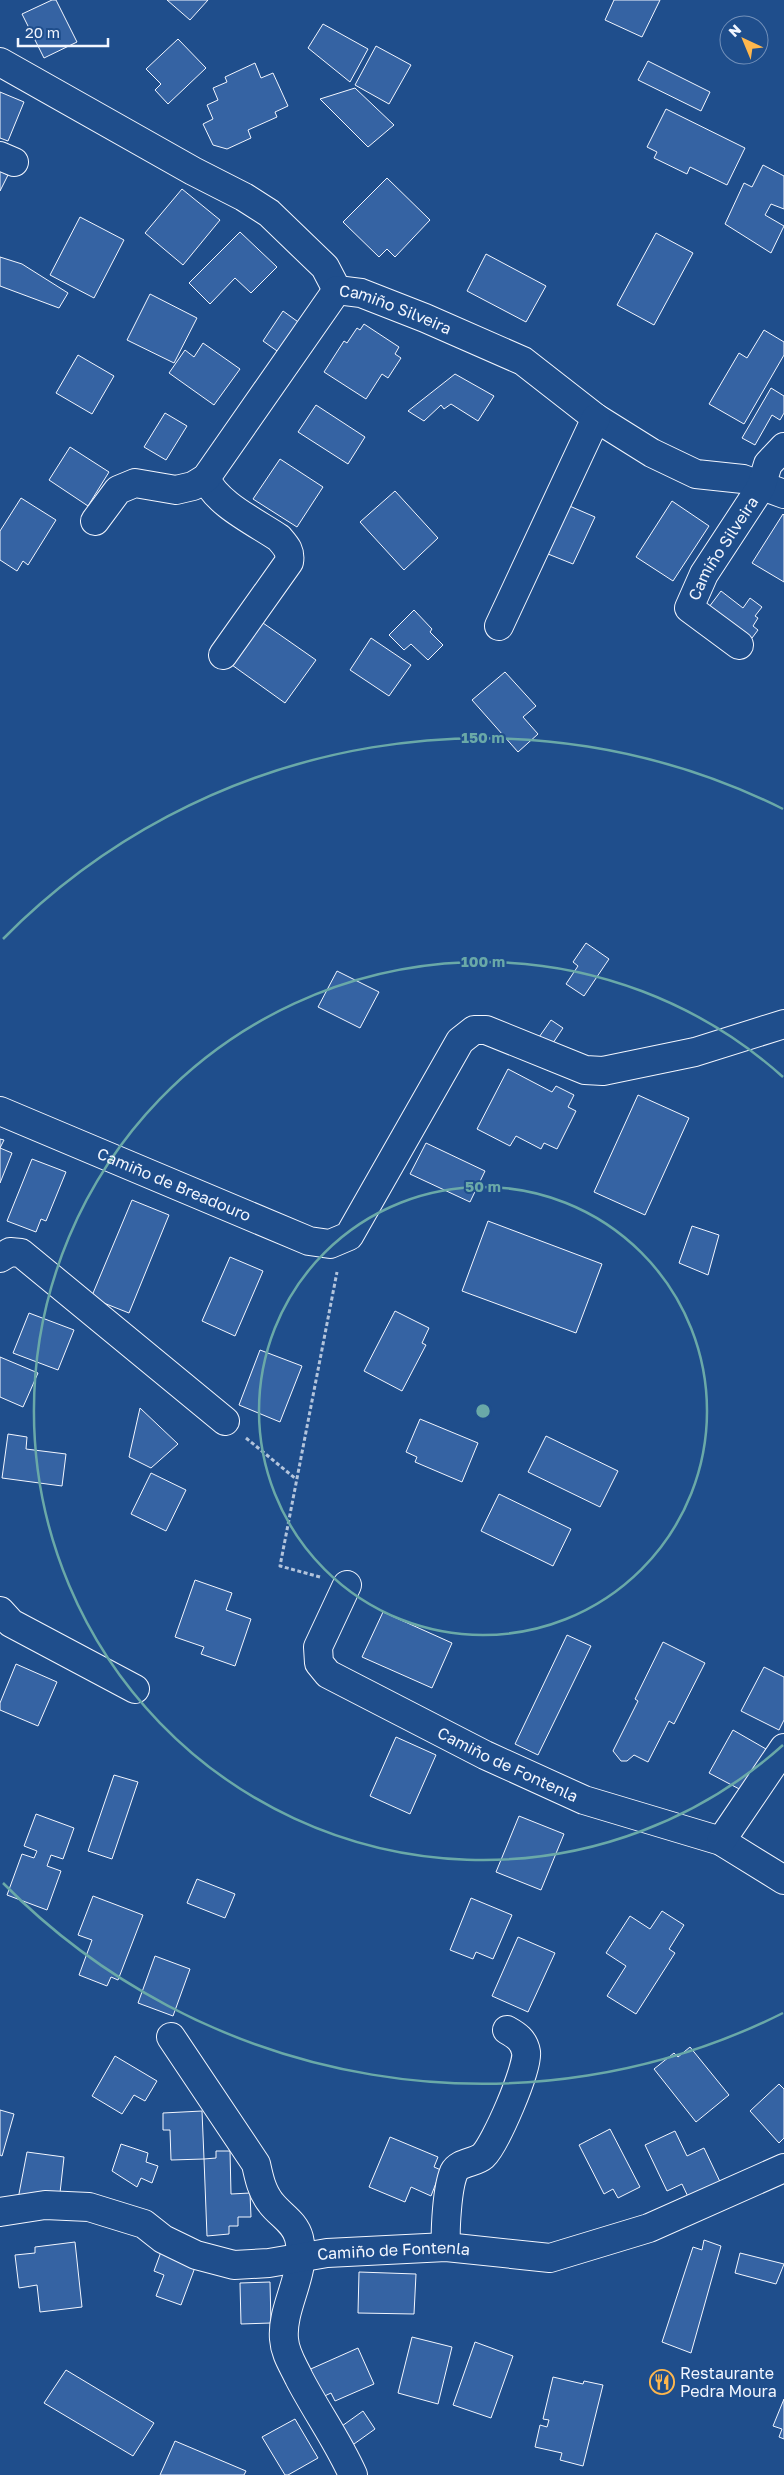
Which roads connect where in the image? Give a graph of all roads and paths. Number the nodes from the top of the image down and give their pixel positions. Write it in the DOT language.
graph roads {
  1 [pos="0,62"];
  2 [pos="338,290"];
  3 [pos="596,418"];
  4 [pos="784,447"];
  5 [pos="206,478"];
  6 [pos="772,490"];
  7 [pos="95,521"];
  8 [pos="498,626"];
  9 [pos="739,645"];
  10 [pos="223,655"];
  11 [pos="784,1024"];
  12 [pos="0,1111"];
  13 [pos="339,1240"];
  14 [pos="0,1258"];
  15 [pos="225,1420"];
  16 [pos="296,1479"];
  17 [pos="347,1585"];
  18 [pos="0,1611"];
  19 [pos="135,1689"];
  20 [pos="784,1748"];
  21 [pos="721,1841"];
  22 [pos="784,1880"];
  23 [pos="507,2030"];
  24 [pos="171,2037"];
  25 [pos="784,2168"];
  26 [pos="0,2212"];
  27 [pos="446,2247"];
  28 [pos="300,2257"];
  29 [pos="353,2475"];
  1 -- 2 [label="street, Camiño Silveira"];
  2 -- 3 [label="street, Camiño Silveira"];
  2 -- 5 [label="street"];
  3 -- 6 [label="street, Camiño Silveira"];
  3 -- 8 [label="street"];
  4 -- 6 [label="street, Camiño Silveira"];
  5 -- 7 [label="street"];
  5 -- 10 [label="street"];
  6 -- 9 [label="street, Camiño Silveira"];
  11 -- 13 [label="street"];
  12 -- 13 [label="street, Camiño de Breadouro"];
  13 -- 16 [label="path"];
  14 -- 15 [label="street"];
  15 -- 16 [label="path"];
  16 -- 17 [label="path"];
  17 -- 21 [label="street, Camiño de Fontenla"];
  18 -- 19 [label="street"];
  20 -- 21 [label="street"];
  21 -- 22 [label="street, Camiño de Fontenla"];
  23 -- 27 [label="street"];
  24 -- 28 [label="street"];
  25 -- 27 [label="street, Camiño de Fontenla"];
  26 -- 28 [label="street, Camiño de Fontenla"];
  27 -- 28 [label="street, Camiño de Fontenla"];
  28 -- 29 [label="street"];
}
